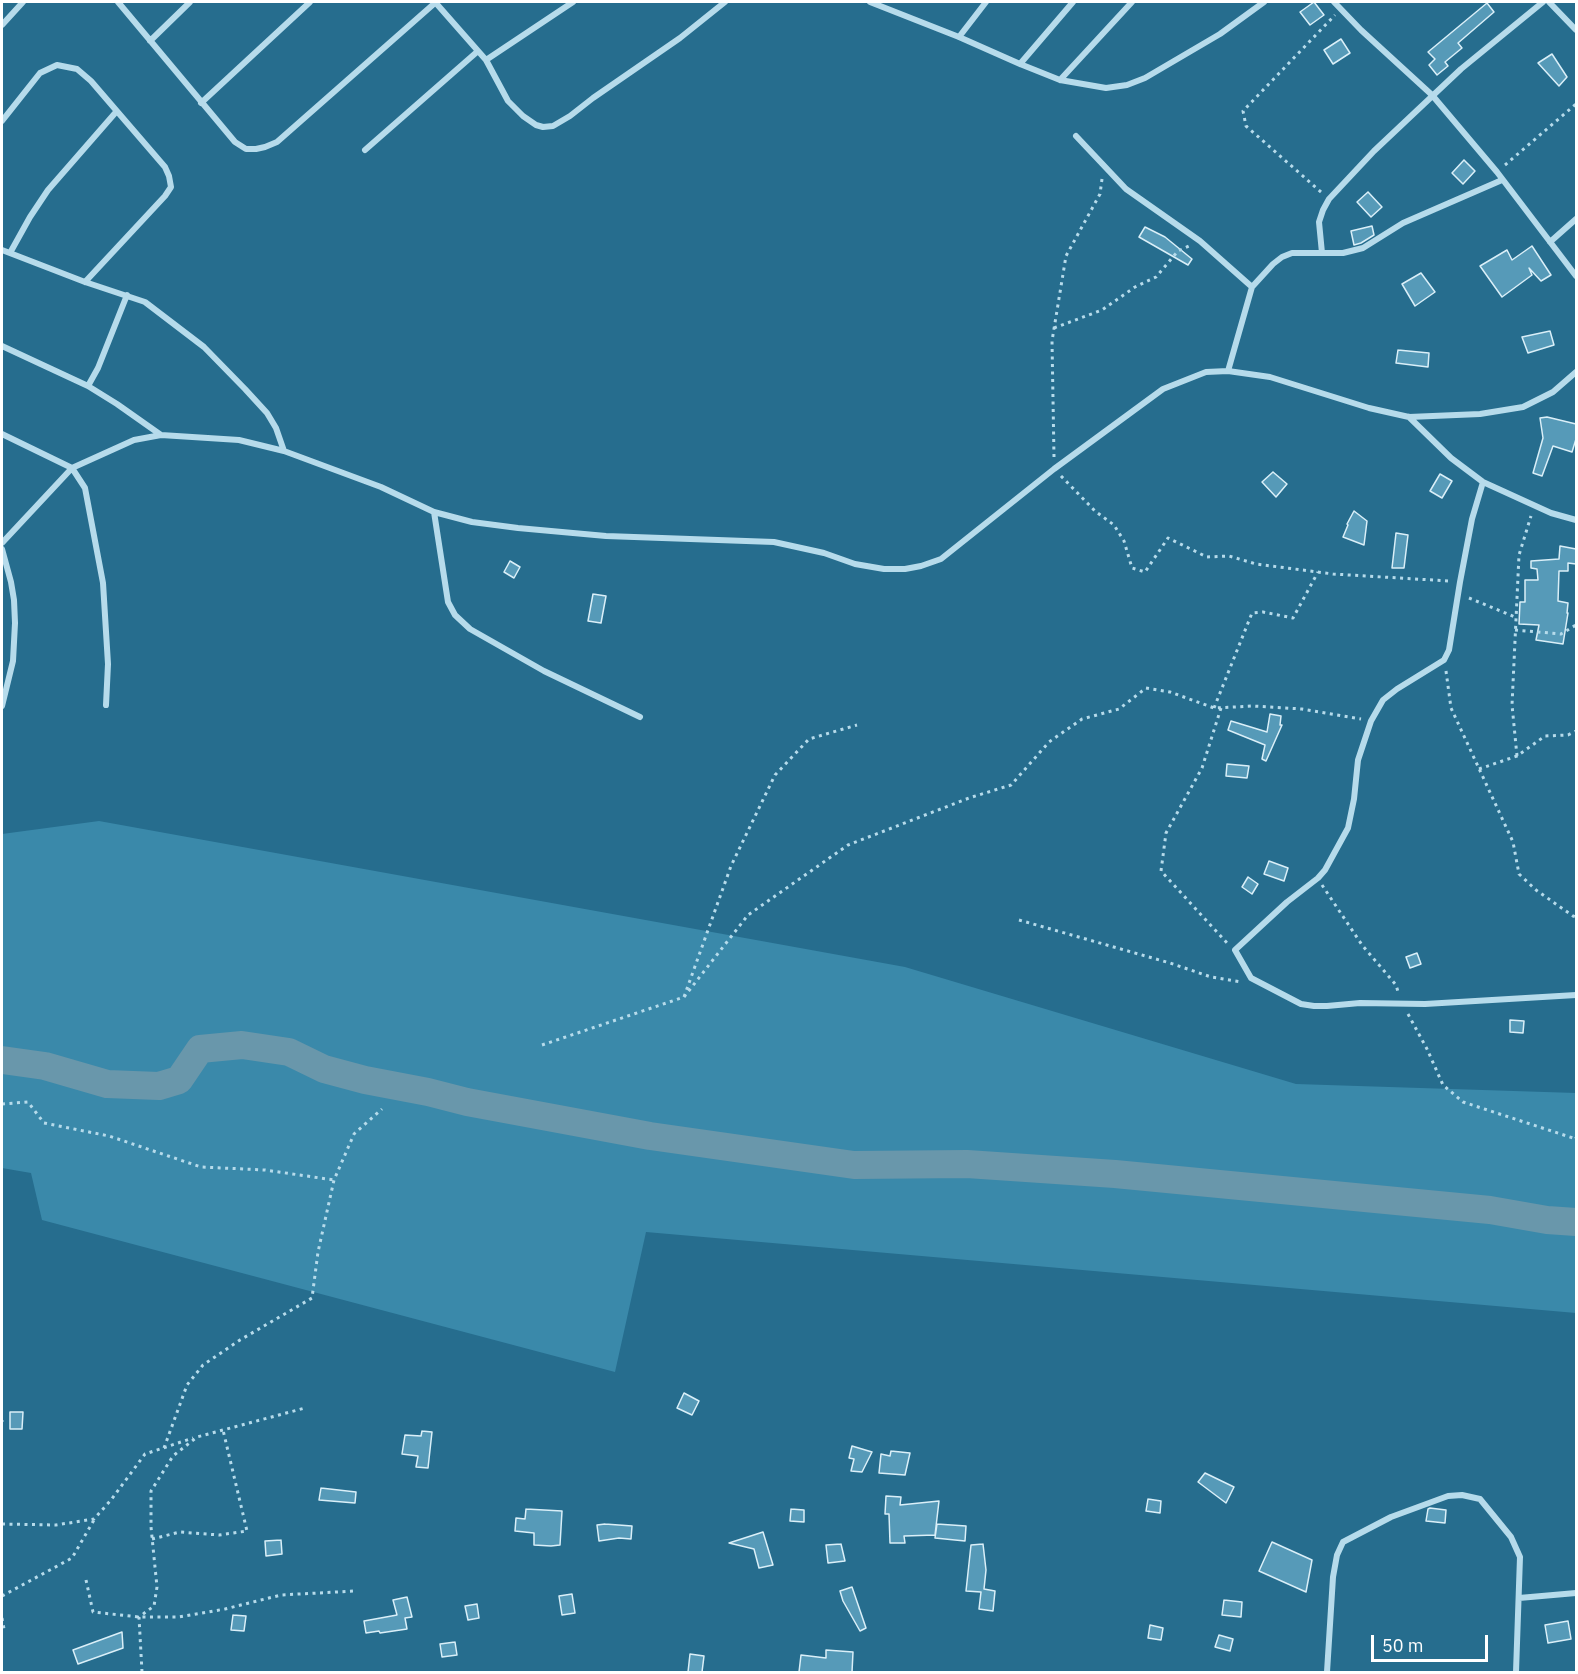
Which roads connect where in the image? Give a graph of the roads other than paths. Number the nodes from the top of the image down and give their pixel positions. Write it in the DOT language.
graph roads {
  1 [pos="23,2"];
  2 [pos="118,2"];
  3 [pos="190,2"];
  4 [pos="310,2"];
  5 [pos="436,2"];
  6 [pos="573,2"];
  7 [pos="725,2"];
  8 [pos="870,2"];
  9 [pos="986,2"];
  10 [pos="1073,2"];
  11 [pos="1132,2"];
  12 [pos="1264,2"];
  13 [pos="1334,2"];
  14 [pos="1543,2"];
  15 [pos="1549,2"];
  16 [pos="879,3"];
  17 [pos="2,25"];
  18 [pos="1576,30"];
  19 [pos="959,37"];
  20 [pos="150,40"];
  21 [pos="478,51"];
  22 [pos="486,60"];
  23 [pos="1020,64"];
  24 [pos="1060,80"];
  25 [pos="1432,95"];
  26 [pos="201,103"];
  27 [pos="116,112"];
  28 [pos="2,121"];
  29 [pos="1076,136"];
  30 [pos="365,150"];
  31 [pos="1502,180"];
  32 [pos="1576,219"];
  33 [pos="1550,242"];
  34 [pos="2,250"];
  35 [pos="10,253"];
  36 [pos="1322,253"];
  37 [pos="1576,276"];
  38 [pos="85,282"];
  39 [pos="1252,286"];
  40 [pos="127,295"];
  41 [pos="2,346"];
  42 [pos="1228,371"];
  43 [pos="1576,372"];
  44 [pos="88,386"];
  45 [pos="1409,417"];
  46 [pos="2,434"];
  47 [pos="161,435"];
  48 [pos="284,452"];
  49 [pos="72,468"];
  50 [pos="1483,482"];
  51 [pos="434,512"];
  52 [pos="1576,520"];
  53 [pos="2,543"];
  54 [pos="2,549"];
  55 [pos="106,705"];
  56 [pos="2,706"];
  57 [pos="640,717"];
  58 [pos="1576,995"];
  59 [pos="1576,1593"];
  60 [pos="1520,1598"];
  61 [pos="1327,1672"];
  62 [pos="1516,1672"];
  1 -- 17 [label="street"];
  2 -- 20 [label="street"];
  3 -- 20 [label="street"];
  4 -- 26 [label="street"];
  5 -- 21 [label="street"];
  5 -- 26 [label="street"];
  6 -- 22 [label="street"];
  7 -- 22 [label="street"];
  8 -- 16 [label="street"];
  9 -- 19 [label="street"];
  10 -- 23 [label="street"];
  11 -- 24 [label="street"];
  12 -- 24 [label="street"];
  13 -- 25 [label="street"];
  14 -- 25 [label="street"];
  15 -- 18 [label="street"];
  16 -- 19 [label="street"];
  19 -- 23 [label="street"];
  20 -- 26 [label="street"];
  21 -- 22 [label="street"];
  21 -- 30 [label="street"];
  23 -- 24 [label="street"];
  25 -- 31 [label="street"];
  25 -- 36 [label="street"];
  27 -- 28 [label="street"];
  27 -- 35 [label="street"];
  27 -- 38 [label="street"];
  29 -- 39 [label="street"];
  31 -- 33 [label="street"];
  31 -- 36 [label="street"];
  32 -- 33 [label="street"];
  33 -- 37 [label="street"];
  34 -- 35 [label="street"];
  35 -- 38 [label="street"];
  36 -- 39 [label="street"];
  38 -- 40 [label="street"];
  39 -- 42 [label="street"];
  40 -- 44 [label="street"];
  40 -- 48 [label="street"];
  41 -- 44 [label="street"];
  42 -- 45 [label="street"];
  42 -- 51 [label="street"];
  43 -- 45 [label="street"];
  44 -- 47 [label="street"];
  45 -- 50 [label="street"];
  46 -- 49 [label="street"];
  47 -- 48 [label="street"];
  47 -- 49 [label="street"];
  48 -- 51 [label="street"];
  49 -- 53 [label="street"];
  49 -- 55 [label="street"];
  50 -- 52 [label="street"];
  50 -- 58 [label="street"];
  51 -- 57 [label="street"];
  54 -- 56 [label="street"];
  59 -- 60 [label="street"];
  60 -- 61 [label="street"];
  60 -- 62 [label="street"];
}
